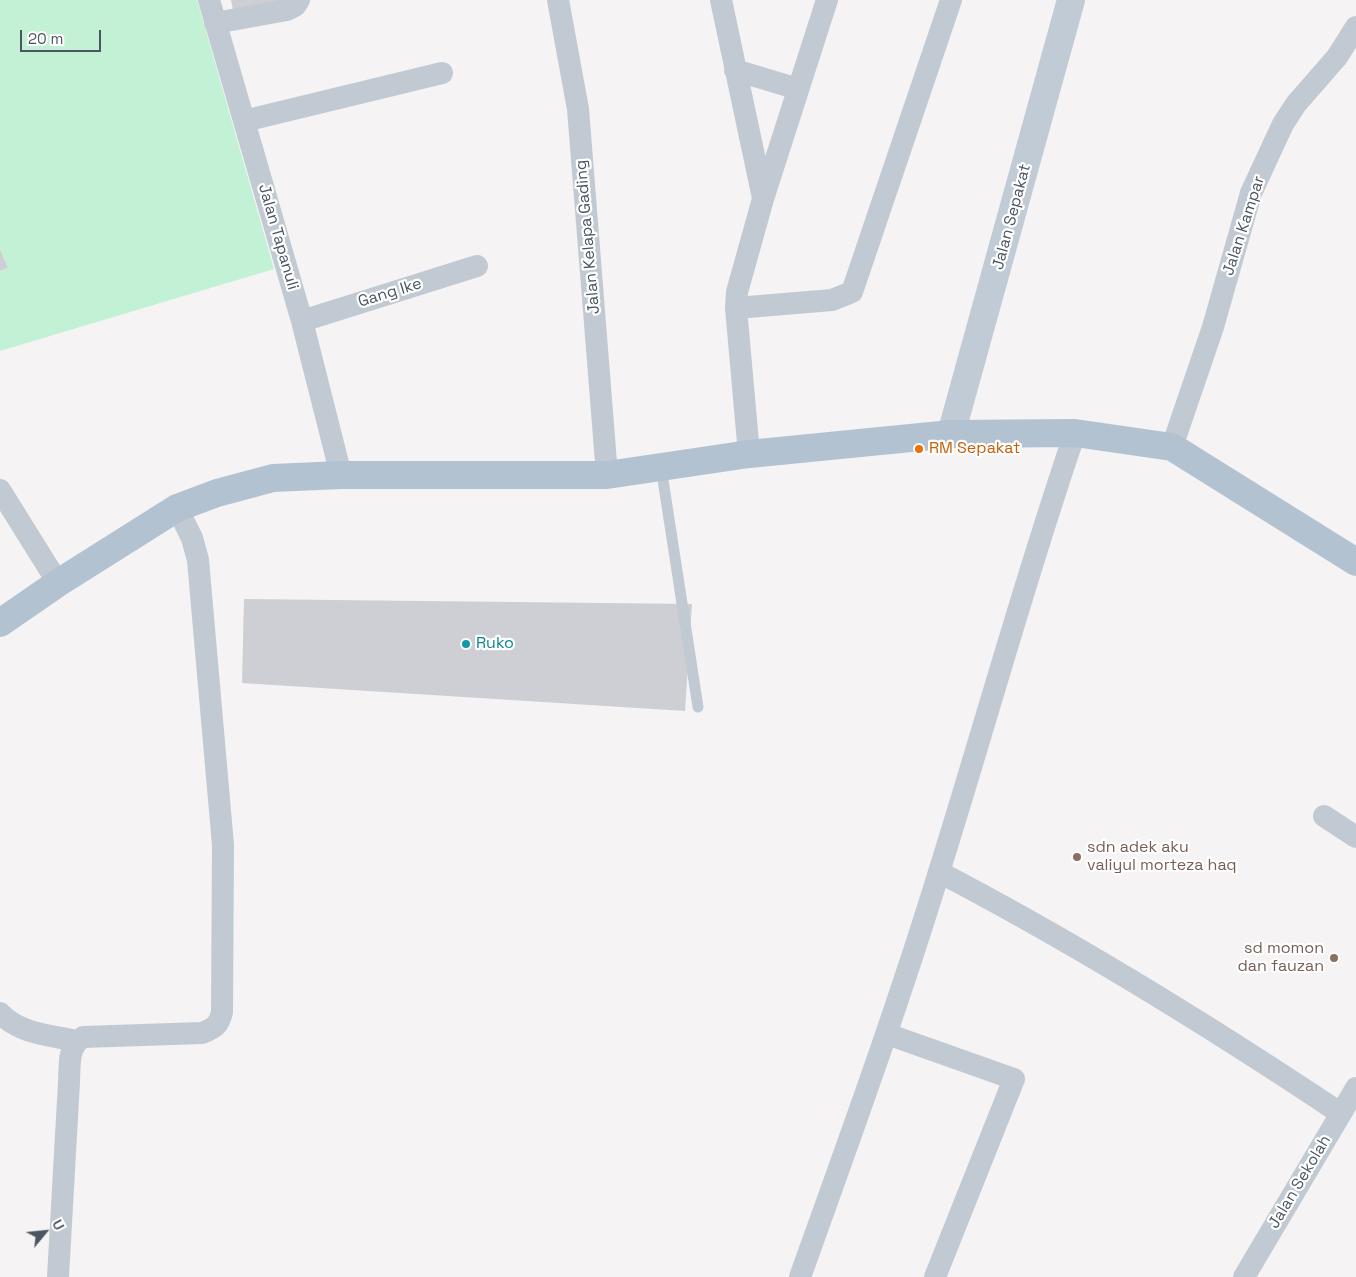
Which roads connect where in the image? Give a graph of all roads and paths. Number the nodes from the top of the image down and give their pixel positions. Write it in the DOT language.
graph roads {
  1 [pos="208,0"];
  2 [pos="300,0"];
  3 [pos="558,0"];
  4 [pos="721,0"];
  5 [pos="827,0"];
  6 [pos="951,0"];
  7 [pos="1071,0"];
  8 [pos="215,23"];
  9 [pos="1356,26"];
  10 [pos="736,70"];
  11 [pos="442,73"];
  12 [pos="798,89"];
  13 [pos="244,121"];
  14 [pos="763,198"];
  15 [pos="477,266"];
  16 [pos="736,308"];
  17 [pos="302,321"];
  18 [pos="1075,433"];
  19 [pos="951,434"];
  20 [pos="1172,447"];
  21 [pos="749,454"];
  22 [pos="661,467"];
  23 [pos="341,475"];
  24 [pos="607,476"];
  25 [pos="0,490"];
  26 [pos="177,508"];
  27 [pos="1356,562"];
  28 [pos="58,583"];
  29 [pos="0,623"];
  30 [pos="698,706"];
  31 [pos="1324,816"];
  32 [pos="1356,837"];
  33 [pos="939,872"];
  34 [pos="0,1013"];
  35 [pos="887,1034"];
  36 [pos="76,1041"];
  37 [pos="1356,1088"];
  38 [pos="1340,1113"];
  39 [pos="58,1277"];
  40 [pos="800,1277"];
  41 [pos="935,1277"];
  42 [pos="1244,1277"];
  1 -- 8 [label="street, Jalan Tapanuli"];
  2 -- 8 [label="street"];
  3 -- 24 [label="street, Jalan Kelapa Gading"];
  4 -- 10 [label="street"];
  5 -- 12 [label="street"];
  6 -- 16 [label="street"];
  7 -- 19 [label="main road, Jalan Sepakat"];
  8 -- 13 [label="street, Jalan Tapanuli"];
  9 -- 20 [label="street, Jalan Kampar"];
  10 -- 12 [label="street"];
  10 -- 14 [label="street"];
  11 -- 13 [label="street"];
  12 -- 14 [label="street"];
  13 -- 17 [label="street, Jalan Tapanuli"];
  14 -- 16 [label="street"];
  15 -- 17 [label="street, Gang Ike"];
  16 -- 21 [label="street"];
  17 -- 23 [label="street, Jalan Tapanuli"];
  18 -- 19 [label="main road"];
  18 -- 20 [label="main road"];
  18 -- 33 [label="street"];
  19 -- 21 [label="main road"];
  20 -- 27 [label="main road"];
  21 -- 22 [label="main road"];
  22 -- 24 [label="main road"];
  22 -- 30 [label="lane"];
  23 -- 24 [label="main road"];
  23 -- 26 [label="main road"];
  25 -- 28 [label="street"];
  26 -- 28 [label="main road"];
  26 -- 36 [label="street"];
  28 -- 29 [label="main road"];
  31 -- 32 [label="street"];
  33 -- 35 [label="street"];
  33 -- 38 [label="street"];
  34 -- 36 [label="street"];
  35 -- 40 [label="street"];
  35 -- 41 [label="street"];
  36 -- 39 [label="street"];
  37 -- 38 [label="street, Jalan Sekolah"];
  38 -- 42 [label="street, Jalan Sekolah"];
}
